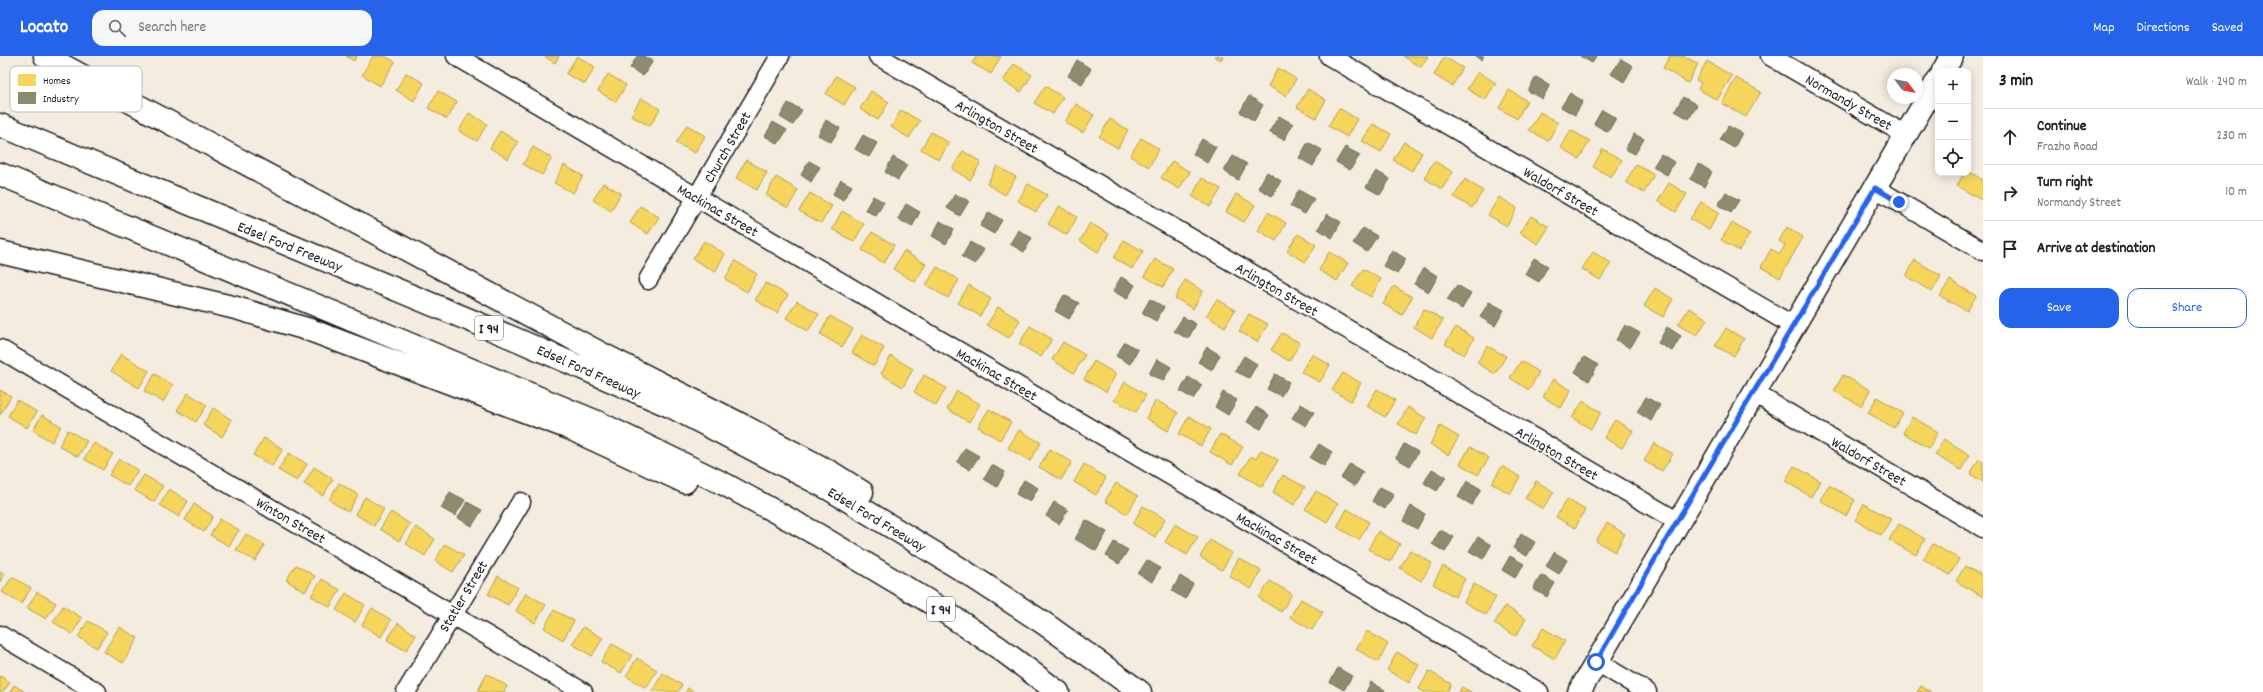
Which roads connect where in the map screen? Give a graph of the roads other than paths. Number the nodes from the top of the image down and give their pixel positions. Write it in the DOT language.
graph roads {
  1 [pos="45,56"];
  2 [pos="456,56"];
  3 [pos="780,56"];
  4 [pos="878,56"];
  5 [pos="1329,56"];
  6 [pos="1770,56"];
  7 [pos="1952,56"];
  8 [pos="64,66"];
  9 [pos="1945,68"];
  10 [pos="1935,85"];
  11 [pos="142,108"];
  12 [pos="0,125"];
  13 [pos="1906,135"];
  14 [pos="0,174"];
  15 [pos="1875,188"];
  16 [pos="697,198"];
  17 [pos="1983,251"];
  18 [pos="0,252"];
  19 [pos="648,280"];
  20 [pos="1794,326"];
  21 [pos="0,349"];
  22 [pos="1754,394"];
  23 [pos="521,502"];
  24 [pos="1677,521"];
  25 [pos="1983,528"];
  26 [pos="818,534"];
  27 [pos="959,568"];
  28 [pos="452,615"];
  29 [pos="0,635"];
  30 [pos="1596,662"];
  31 [pos="97,692"];
  32 [pos="406,692"];
  33 [pos="583,692"];
  34 [pos="1058,692"];
  35 [pos="1140,692"];
  36 [pos="1539,692"];
  37 [pos="1579,692"];
  38 [pos="1647,692"];
  1 -- 8 [label="main road"];
  2 -- 16 [label="street, Mackinac Street"];
  3 -- 16 [label="street, Church Street"];
  4 -- 24 [label="street, Arlington Street"];
  5 -- 20 [label="street, Waldorf Street"];
  6 -- 13 [label="street, Normandy Street"];
  7 -- 9 [label="main road"];
  10 -- 13 [label="main road"];
  11 -- 27 [label="main road"];
  12 -- 27 [label="main road, Edsel Ford Freeway / I 94"];
  13 -- 15 [label="main road"];
  14 -- 26 [label="main road, I 94"];
  15 -- 17 [label="street"];
  15 -- 20 [label="main road"];
  16 -- 19 [label="street, Church Street"];
  16 -- 36 [label="street, Mackinac Street"];
  18 -- 26 [label="main road"];
  20 -- 22 [label="main road"];
  21 -- 28 [label="street, Winton Street"];
  22 -- 24 [label="main road"];
  22 -- 25 [label="street, Waldorf Street"];
  23 -- 28 [label="street, Statler Street"];
  24 -- 30 [label="main road"];
  26 -- 34 [label="main road, I 94"];
  27 -- 35 [label="main road, Edsel Ford Freeway / I 94"];
  28 -- 32 [label="street, Statler Street"];
  28 -- 33 [label="street, Winton Street"];
  29 -- 31 [label="street"];
  30 -- 37 [label="main road"];
  30 -- 38 [label="street"];
}
